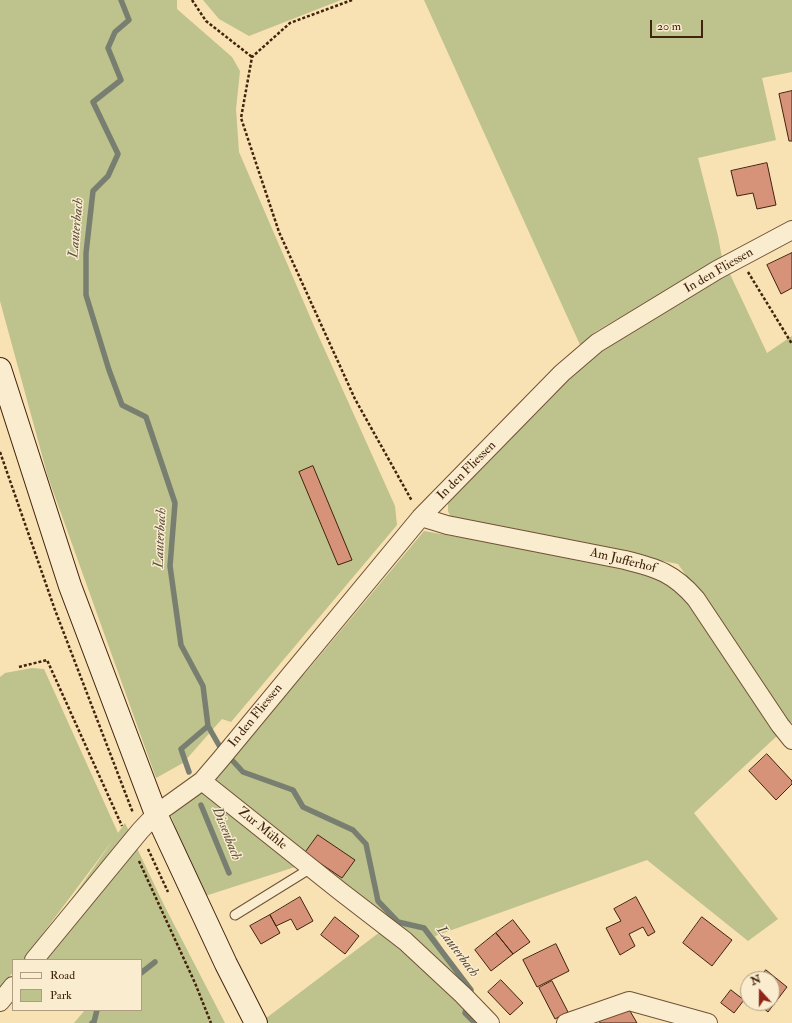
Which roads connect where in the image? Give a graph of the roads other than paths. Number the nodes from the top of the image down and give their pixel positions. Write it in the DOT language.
graph roads {
  1 [pos="792,230"];
  2 [pos="0,369"];
  3 [pos="421,517"];
  4 [pos="792,740"];
  5 [pos="202,781"];
  6 [pos="156,814"];
  7 [pos="311,868"];
  8 [pos="235,915"];
  9 [pos="35,959"];
  10 [pos="12,987"];
  11 [pos="0,1002"];
  12 [pos="485,1018"];
  13 [pos="699,1022"];
  14 [pos="256,1023"];
  15 [pos="566,1023"];
  1 -- 3 [label="street, In den Fliessen"];
  2 -- 6 [label="main road"];
  3 -- 4 [label="street, Am Jufferhof"];
  3 -- 5 [label="street, In den Fliessen"];
  5 -- 6 [label="street"];
  5 -- 7 [label="street, Zur Mühle"];
  6 -- 9 [label="street"];
  6 -- 14 [label="main road"];
  7 -- 8 [label="lane"];
  7 -- 12 [label="street, Zur Mühle"];
  10 -- 11 [label="street"];
  13 -- 15 [label="street"];
}
